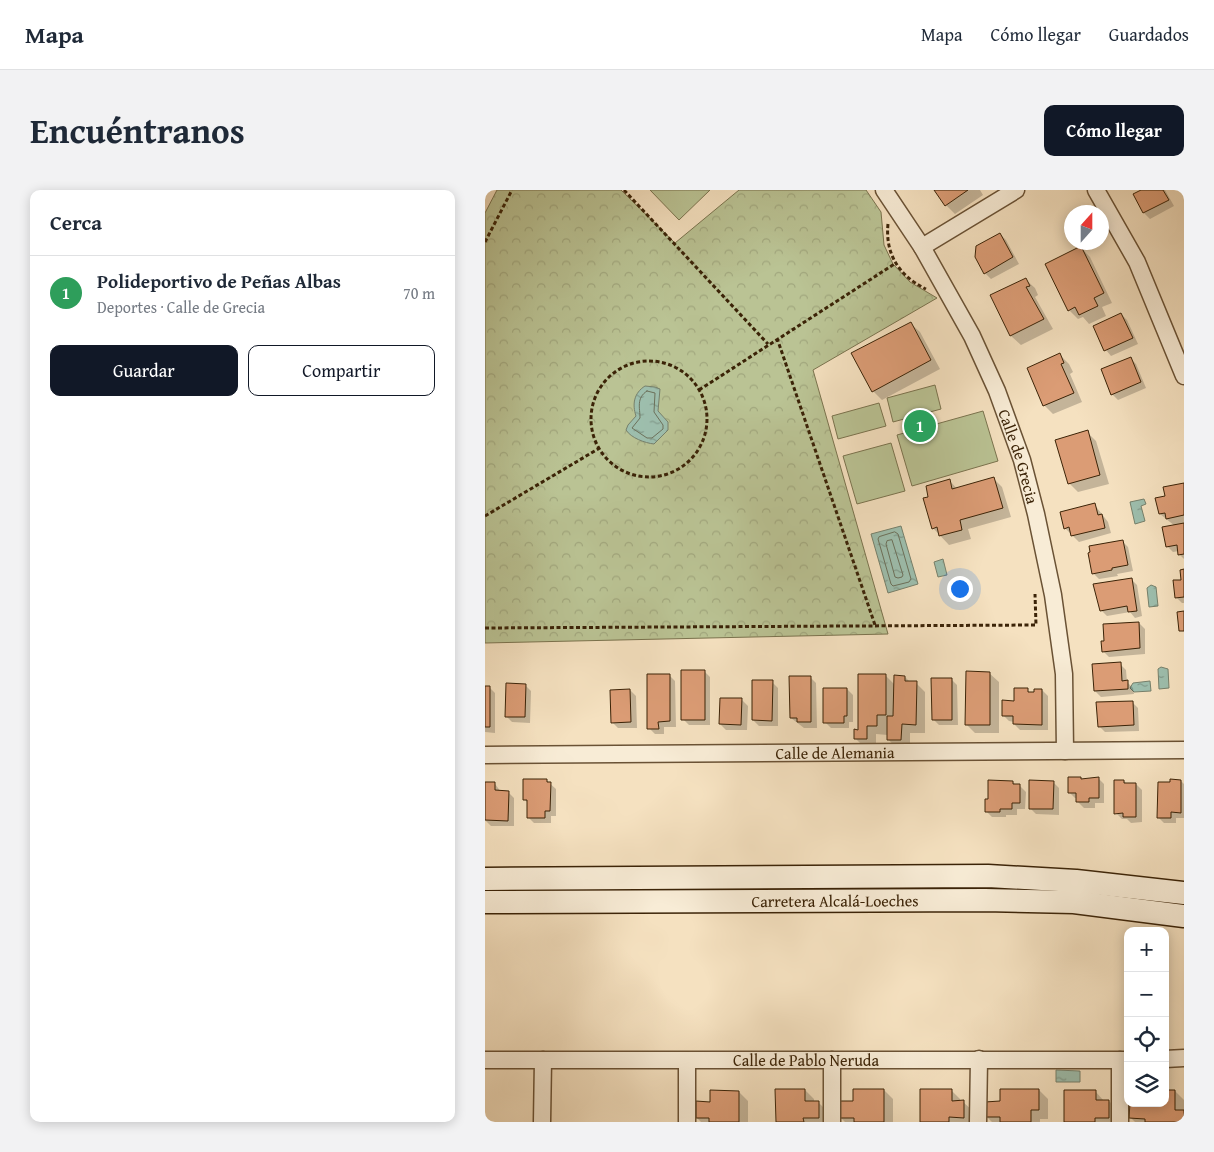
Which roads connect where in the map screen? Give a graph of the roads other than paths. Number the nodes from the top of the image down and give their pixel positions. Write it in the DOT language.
graph roads {
  1 [pos="1016,190"];
  2 [pos="1096,190"];
  3 [pos="888,196"];
  4 [pos="922,247"];
  5 [pos="1184,376"];
  6 [pos="1184,750"];
  7 [pos="1065,751"];
  8 [pos="485,755"];
  9 [pos="485,879"];
  10 [pos="1184,893"];
  11 [pos="485,902"];
  12 [pos="1184,916"];
  13 [pos="1184,1058"];
  14 [pos="979,1059"];
  15 [pos="1169,1059"];
  16 [pos="485,1060"];
  17 [pos="543,1060"];
  18 [pos="832,1060"];
  19 [pos="1124,1060"];
  20 [pos="687,1061"];
  21 [pos="543,1122"];
  22 [pos="687,1122"];
  23 [pos="832,1122"];
  24 [pos="978,1122"];
  25 [pos="1120,1122"];
  1 -- 4 [label="street"];
  2 -- 5 [label="street"];
  3 -- 4 [label="street, Calle de Grecia"];
  4 -- 7 [label="street, Calle de Grecia"];
  6 -- 7 [label="street, Calle de Alemania"];
  7 -- 8 [label="street, Calle de Alemania"];
  9 -- 10 [label="main road, Carretera Alcalá-Loeches"];
  11 -- 12 [label="main road, Carretera Alcalá-Loeches"];
  13 -- 15 [label="street"];
  14 -- 18 [label="street, Calle de Pablo Neruda"];
  14 -- 19 [label="street, Calle de Pablo Neruda"];
  14 -- 24 [label="street"];
  16 -- 17 [label="street, Calle de Pablo Neruda"];
  17 -- 20 [label="street, Calle de Pablo Neruda"];
  17 -- 21 [label="street"];
  18 -- 20 [label="street, Calle de Pablo Neruda"];
  18 -- 23 [label="street"];
  19 -- 25 [label="street"];
  20 -- 22 [label="street"];
}
